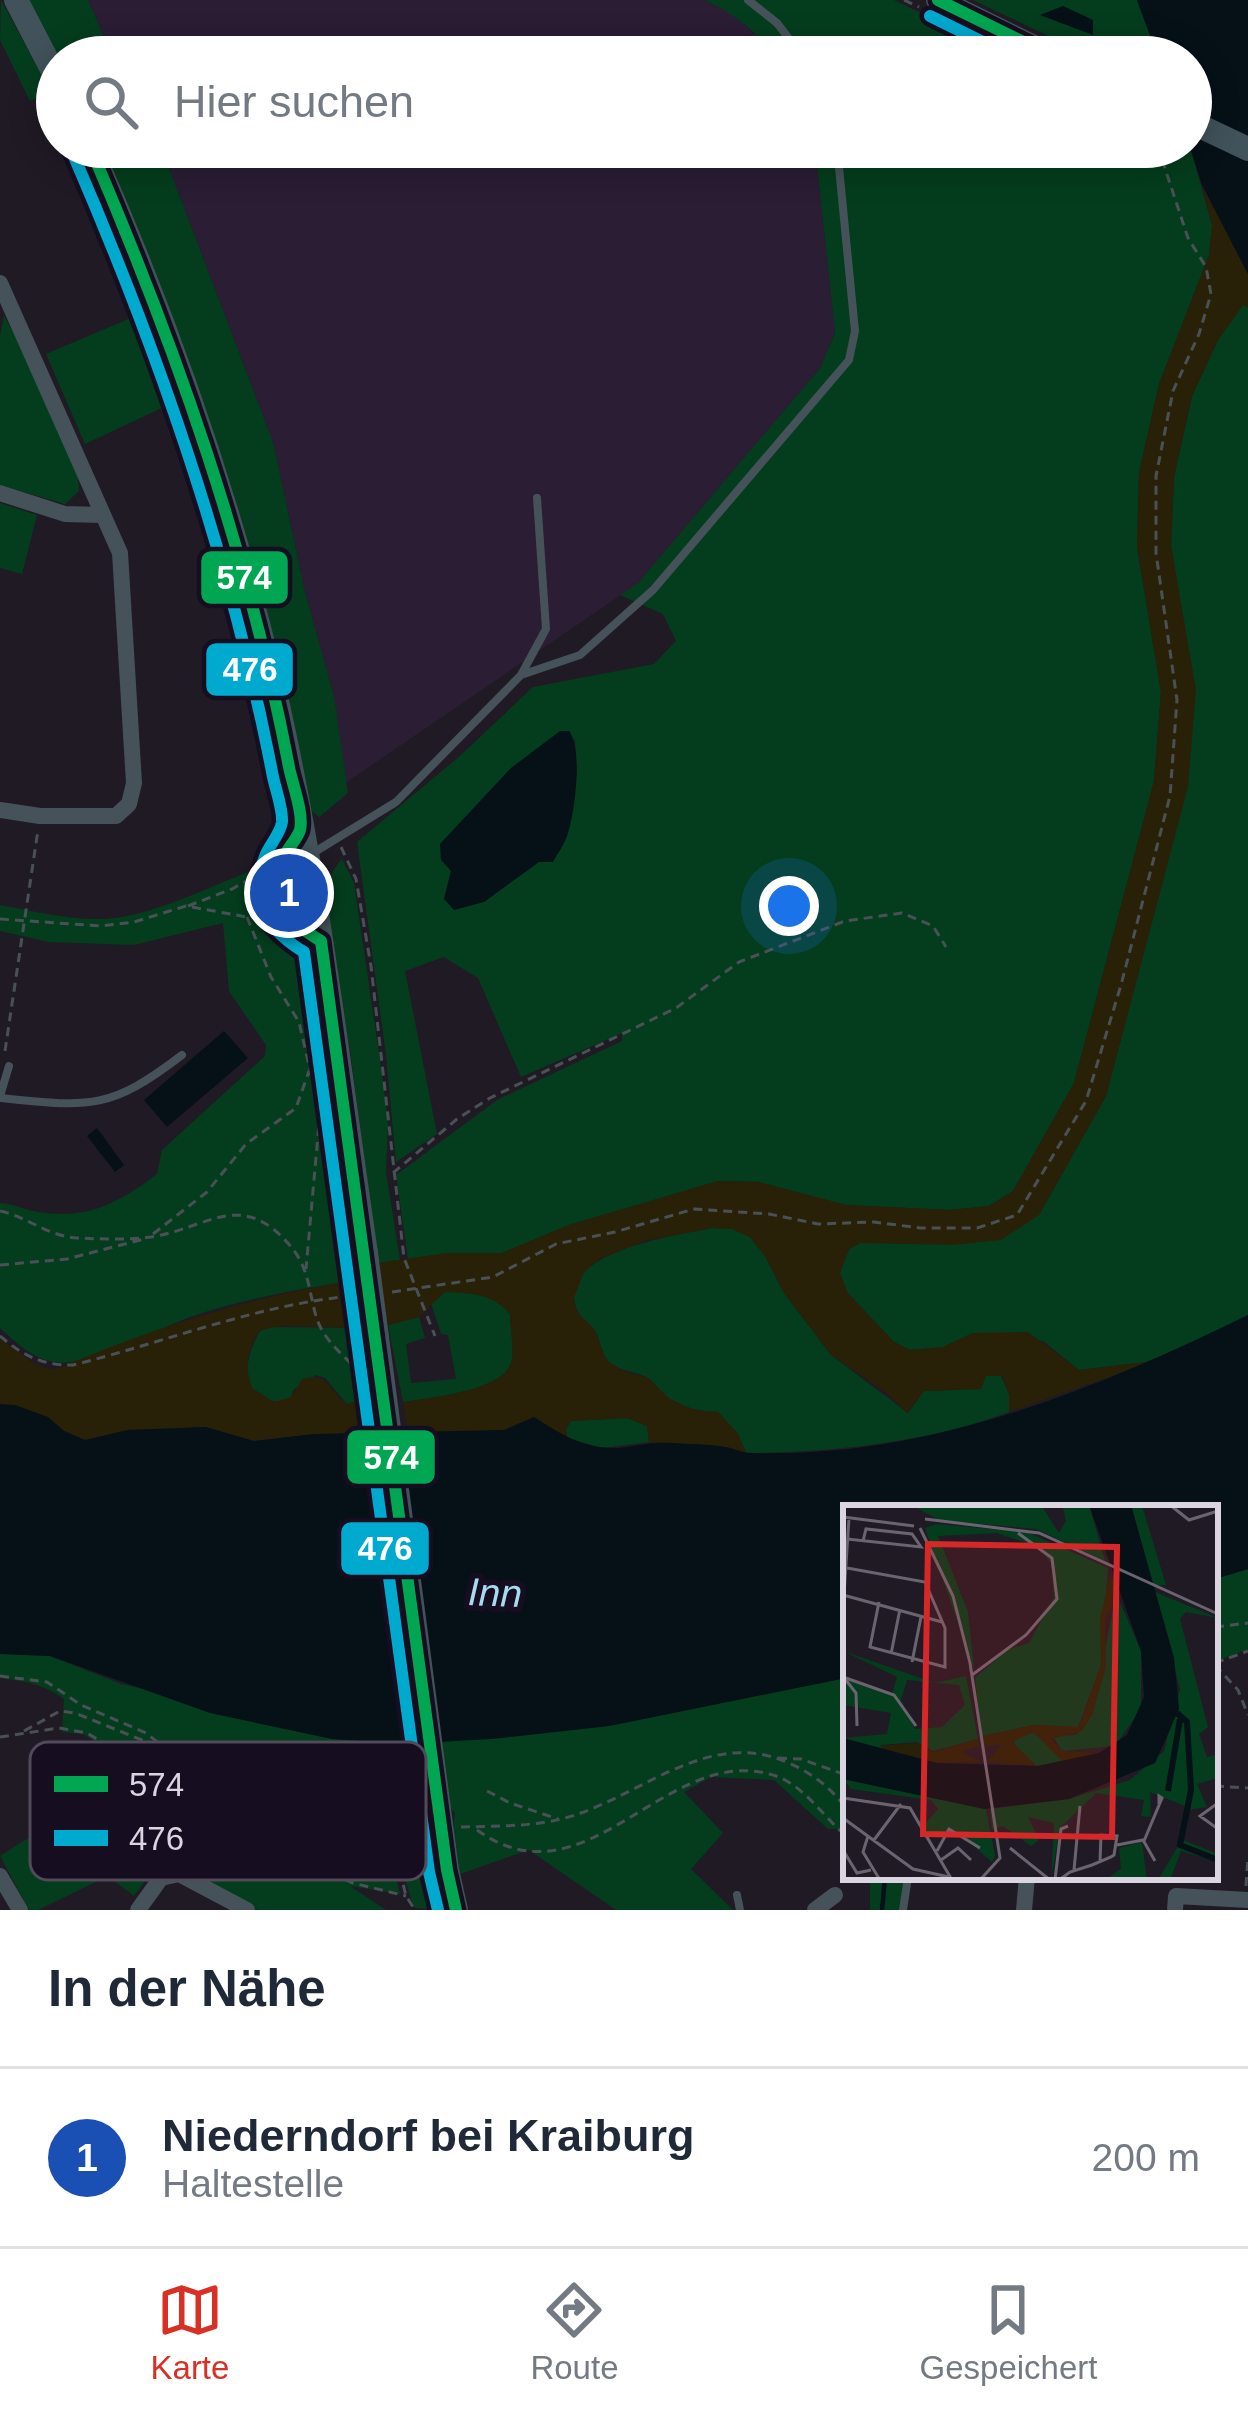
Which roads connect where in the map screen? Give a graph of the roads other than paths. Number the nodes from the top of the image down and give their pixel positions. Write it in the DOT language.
graph roads {
  1 [pos="16,0"];
  2 [pos="748,0"];
  3 [pos="938,0"];
  4 [pos="787,36"];
  5 [pos="1011,36"];
  6 [pos="36,39"];
  7 [pos="1212,132"];
  8 [pos="1248,149"];
  9 [pos="98,168"];
  10 [pos="839,168"];
  11 [pos="0,283"];
  12 [pos="0,494"];
  13 [pos="537,498"];
  14 [pos="101,515"];
  15 [pos="521,675"];
  16 [pos="0,810"];
  17 [pos="301,827"];
  18 [pos="306,856"];
  19 [pos="321,940"];
  20 [pos="182,1055"];
  21 [pos="7,1060"];
  22 [pos="0,1097"];
  23 [pos="0,1876"];
  24 [pos="160,1880"];
  25 [pos="190,1880"];
  26 [pos="908,1880"];
  27 [pos="737,1895"];
  28 [pos="835,1895"];
  29 [pos="1246,1899"];
  30 [pos="20,1910"];
  31 [pos="138,1910"];
  32 [pos="247,1910"];
  33 [pos="456,1910"];
  34 [pos="740,1910"];
  35 [pos="815,1910"];
  36 [pos="903,1910"];
  37 [pos="1175,1910"];
  1 -- 6 [label="main road"];
  2 -- 4 [label="lane"];
  3 -- 5 [label="main road"];
  7 -- 8 [label="main road"];
  9 -- 17 [label="main road"];
  10 -- 15 [label="lane"];
  11 -- 14 [label="street"];
  12 -- 14 [label="street"];
  13 -- 15 [label="lane"];
  14 -- 16 [label="street"];
  15 -- 18 [label="lane"];
  17 -- 18 [label="main road"];
  17 -- 19 [label="lane"];
  18 -- 19 [label="main road"];
  19 -- 33 [label="main road, bridge"];
  20 -- 22 [label="lane"];
  21 -- 22 [label="lane"];
  23 -- 30 [label="street"];
  24 -- 31 [label="street"];
  25 -- 32 [label="street"];
  26 -- 36 [label="lane"];
  27 -- 34 [label="lane"];
  28 -- 35 [label="street"];
  29 -- 37 [label="street"];
}
